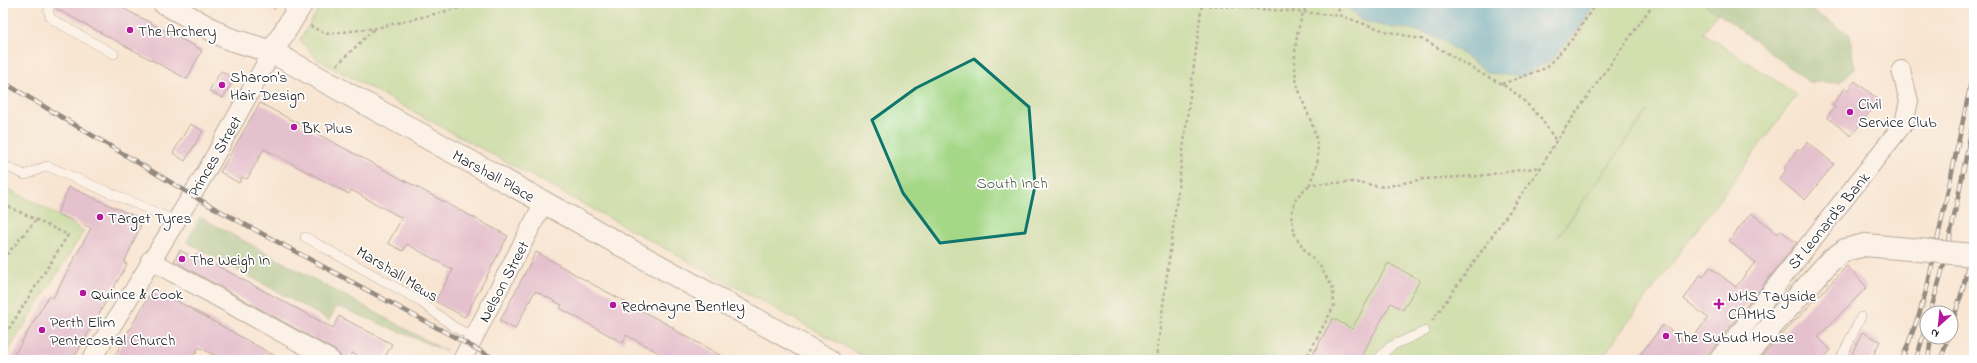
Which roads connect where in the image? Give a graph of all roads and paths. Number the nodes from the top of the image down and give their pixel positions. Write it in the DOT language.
graph roads {
  1 [pos="51,3"];
  2 [pos="164,3"];
  3 [pos="480,3"];
  4 [pos="1308,3"];
  5 [pos="1336,3"];
  6 [pos="1585,3"];
  7 [pos="1596,3"];
  8 [pos="1654,3"];
  9 [pos="1202,4"];
  10 [pos="1593,8"];
  11 [pos="297,10"];
  12 [pos="1303,12"];
  13 [pos="1341,16"];
  14 [pos="376,28"];
  15 [pos="272,52"];
  16 [pos="114,54"];
  17 [pos="1901,70"];
  18 [pos="322,80"];
  19 [pos="1502,84"];
  20 [pos="1556,141"];
  21 [pos="3,165"];
  22 [pos="1541,167"];
  23 [pos="1310,184"];
  24 [pos="544,202"];
  25 [pos="3,204"];
  26 [pos="36,220"];
  27 [pos="176,221"];
  28 [pos="305,237"];
  29 [pos="1974,256"];
  30 [pos="3,259"];
  31 [pos="150,260"];
  32 [pos="1861,317"];
  33 [pos="1425,331"];
  34 [pos="474,337"];
  35 [pos="3,338"];
  36 [pos="823,358"];
  37 [pos="90,360"];
  38 [pos="330,360"];
  39 [pos="462,360"];
  40 [pos="1156,360"];
  41 [pos="1305,360"];
  42 [pos="1377,360"];
  43 [pos="1718,360"];
  44 [pos="1741,360"];
  45 [pos="1840,360"];
  1 -- 16 [label="lane"];
  2 -- 15 [label="main road, Marshall Place"];
  3 -- 14 [label="path"];
  4 -- 12 [label="path"];
  5 -- 13 [label="path"];
  6 -- 10 [label="path"];
  7 -- 10 [label="path"];
  8 -- 20 [label="path"];
  9 -- 12 [label="path"];
  9 -- 40 [label="path"];
  10 -- 19 [label="path"];
  11 -- 14 [label="path"];
  11 -- 15 [label="main road"];
  12 -- 13 [label="path"];
  12 -- 23 [label="path"];
  13 -- 19 [label="path"];
  14 -- 18 [label="path"];
  15 -- 18 [label="main road, Marshall Place"];
  15 -- 27 [label="street, Princes Street"];
  17 -- 43 [label="street, St Leonard's Bank"];
  18 -- 24 [label="main road, Marshall Place"];
  19 -- 20 [label="path"];
  20 -- 22 [label="path"];
  21 -- 27 [label="lane"];
  22 -- 23 [label="path"];
  22 -- 33 [label="path"];
  23 -- 41 [label="path"];
  24 -- 34 [label="street, Nelson Street"];
  24 -- 36 [label="main road, Marshall Place"];
  25 -- 26 [label="path"];
  26 -- 30 [label="path"];
  26 -- 35 [label="path"];
  27 -- 31 [label="street, Princes Street"];
  28 -- 34 [label="lane, Marshall Mews"];
  29 -- 44 [label="main road, St Leonard's Bank, bridge"];
  31 -- 37 [label="street, Princes Street"];
  31 -- 38 [label="street"];
  32 -- 45 [label="lane"];
  33 -- 42 [label="lane"];
  34 -- 39 [label="street, Nelson Street"];
}
